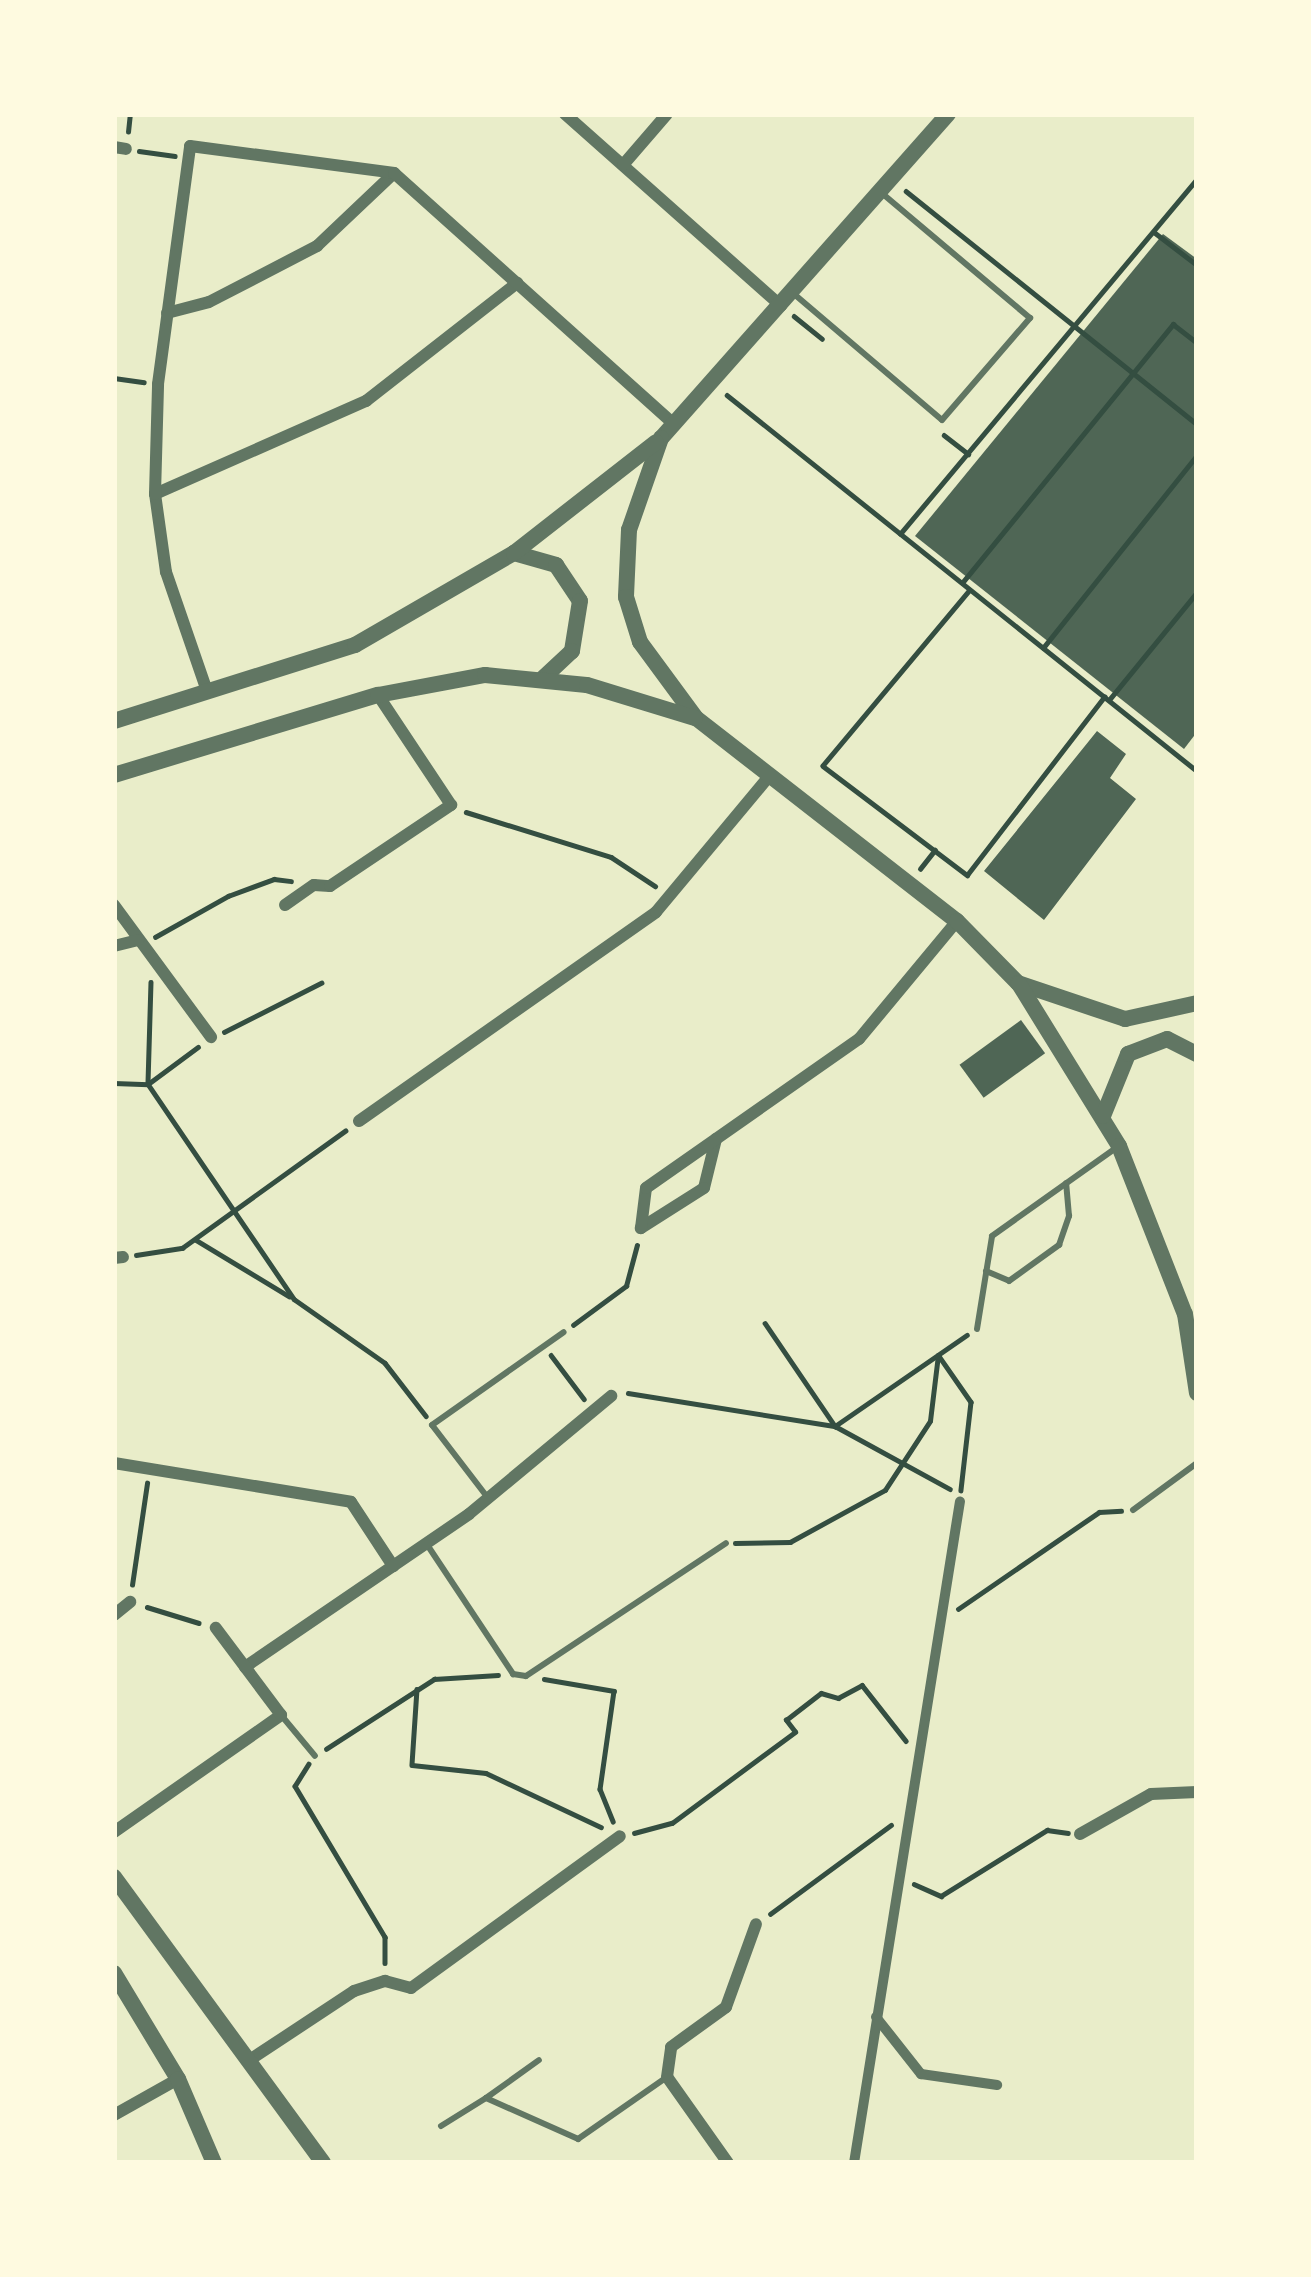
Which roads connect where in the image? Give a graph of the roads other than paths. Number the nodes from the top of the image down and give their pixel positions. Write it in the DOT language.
graph roads {
  1 [pos="566,114"];
  2 [pos="667,114"];
  3 [pos="948,114"];
  4 [pos="623,165"];
  5 [pos="394,173"];
  6 [pos="886,185"];
  7 [pos="517,283"];
  8 [pos="787,299"];
  9 [pos="167,314"];
  10 [pos="675,424"];
  11 [pos="662,438"];
  12 [pos="154,494"];
  13 [pos="514,554"];
  14 [pos="543,678"];
  15 [pos="208,692"];
  16 [pos="378,695"];
  17 [pos="696,718"];
  18 [pos="114,721"];
  19 [pos="114,775"];
  20 [pos="770,775"];
  21 [pos="114,905"];
  22 [pos="286,905"];
  23 [pos="957,921"];
  24 [pos="138,940"];
  25 [pos="114,946"];
  26 [pos="1018,983"];
  27 [pos="1197,1003"];
  28 [pos="212,1037"];
  29 [pos="1197,1054"];
  30 [pos="1103,1116"];
  31 [pos="359,1121"];
  32 [pos="716,1139"];
  33 [pos="1119,1146"];
  34 [pos="1066,1183"];
  35 [pos="986,1271"];
  36 [pos="976,1329"];
  37 [pos="564,1332"];
  38 [pos="1197,1393"];
  39 [pos="611,1396"];
  40 [pos="114,1463"];
  41 [pos="1197,1463"];
  42 [pos="488,1498"];
  43 [pos="960,1502"];
  44 [pos="1132,1510"];
  45 [pos="426,1543"];
  46 [pos="726,1543"];
  47 [pos="393,1566"];
  48 [pos="130,1603"];
  49 [pos="114,1615"];
  50 [pos="216,1628"];
  51 [pos="245,1667"];
  52 [pos="281,1715"];
  53 [pos="315,1756"];
  54 [pos="1197,1792"];
  55 [pos="114,1832"];
  56 [pos="1080,1834"];
  57 [pos="620,1836"];
  58 [pos="114,1877"];
  59 [pos="756,1924"];
  60 [pos="114,1973"];
  61 [pos="875,2018"];
  62 [pos="539,2060"];
  63 [pos="248,2061"];
  64 [pos="667,2077"];
  65 [pos="178,2079"];
  66 [pos="997,2085"];
  67 [pos="486,2098"];
  68 [pos="114,2115"];
  69 [pos="441,2126"];
  70 [pos="214,2163"];
  71 [pos="322,2163"];
  72 [pos="728,2163"];
  73 [pos="854,2163"];
  1 -- 4 [label="street"];
  2 -- 4 [label="street"];
  3 -- 6 [label="street"];
  4 -- 8 [label="street"];
  5 -- 7 [label="street"];
  5 -- 9 [label="street"];
  5 -- 9 [label="street"];
  6 -- 8 [label="street"];
  6 -- 8 [label="lane"];
  7 -- 10 [label="street"];
  7 -- 12 [label="street"];
  8 -- 10 [label="street"];
  9 -- 12 [label="street"];
  10 -- 11 [label="street"];
  11 -- 13 [label="street"];
  11 -- 17 [label="street"];
  12 -- 15 [label="street"];
  13 -- 14 [label="street"];
  13 -- 15 [label="street"];
  14 -- 16 [label="street"];
  14 -- 17 [label="street"];
  15 -- 18 [label="street"];
  16 -- 19 [label="street"];
  16 -- 22 [label="street"];
  17 -- 20 [label="street"];
  20 -- 23 [label="street"];
  20 -- 31 [label="street"];
  21 -- 24 [label="street"];
  23 -- 26 [label="street"];
  23 -- 32 [label="street"];
  24 -- 25 [label="street"];
  24 -- 28 [label="street"];
  26 -- 27 [label="street"];
  26 -- 30 [label="street"];
  29 -- 30 [label="street"];
  30 -- 33 [label="street"];
  32 -- 32 [label="street"];
  33 -- 34 [label="lane"];
  33 -- 38 [label="street"];
  34 -- 35 [label="lane"];
  34 -- 35 [label="lane"];
  35 -- 36 [label="lane"];
  37 -- 42 [label="lane"];
  39 -- 42 [label="street"];
  40 -- 47 [label="street"];
  41 -- 44 [label="lane"];
  42 -- 45 [label="street"];
  43 -- 61 [label="street"];
  45 -- 46 [label="lane"];
  45 -- 47 [label="street"];
  47 -- 51 [label="street"];
  48 -- 49 [label="street"];
  50 -- 51 [label="street"];
  51 -- 52 [label="street"];
  52 -- 53 [label="lane"];
  52 -- 55 [label="street"];
  54 -- 56 [label="street"];
  57 -- 63 [label="street"];
  58 -- 63 [label="street"];
  59 -- 64 [label="street"];
  60 -- 65 [label="street"];
  61 -- 66 [label="street"];
  61 -- 73 [label="street"];
  62 -- 67 [label="lane"];
  63 -- 71 [label="street"];
  64 -- 67 [label="lane"];
  64 -- 72 [label="street"];
  65 -- 68 [label="street"];
  65 -- 70 [label="street"];
  67 -- 69 [label="lane"];
}
